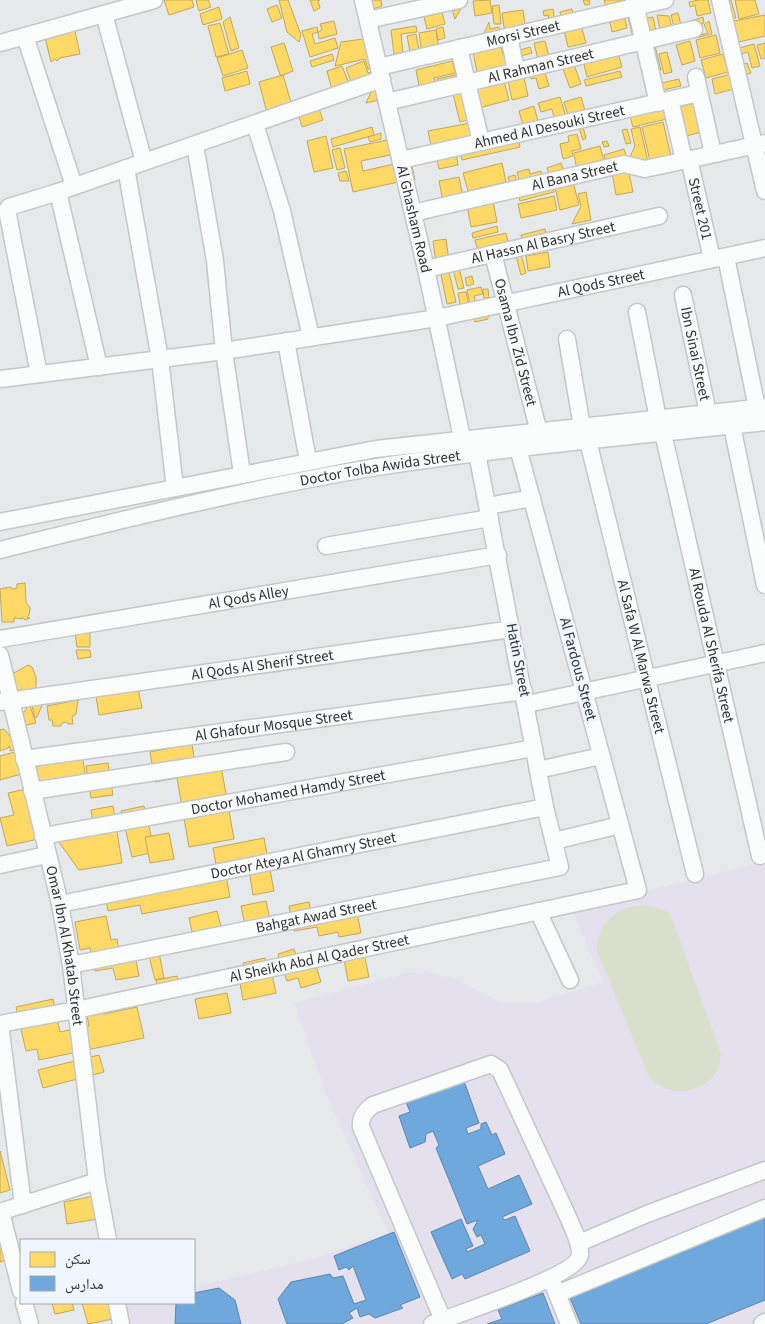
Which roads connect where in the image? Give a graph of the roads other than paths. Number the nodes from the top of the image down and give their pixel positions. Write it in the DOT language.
graph roads {
  1 [pos="154,0"];
  2 [pos="363,0"];
  3 [pos="459,0"];
  4 [pos="666,0"];
  5 [pos="720,0"];
  6 [pos="635,3"];
  7 [pos="104,14"];
  8 [pos="368,20"];
  9 [pos="694,30"];
  10 [pos="25,36"];
  11 [pos="509,36"];
  12 [pos="0,42"];
  13 [pos="643,42"];
  14 [pos="459,48"];
  15 [pos="516,71"];
  16 [pos="380,73"];
  17 [pos="467,83"];
  18 [pos="664,101"];
  19 [pos="387,102"];
  20 [pos="254,124"];
  21 [pos="481,142"];
  22 [pos="760,144"];
  23 [pos="195,145"];
  24 [pos="713,154"];
  25 [pos="401,160"];
  26 [pos="686,160"];
  27 [pos="144,162"];
  28 [pos="126,168"];
  29 [pos="74,186"];
  30 [pos="765,191"];
  31 [pos="58,192"];
  32 [pos="413,213"];
  33 [pos="659,216"];
  34 [pos="765,248"];
  35 [pos="493,254"];
  36 [pos="719,258"];
  37 [pos="426,269"];
  38 [pos="683,295"];
  39 [pos="506,304"];
  40 [pos="637,312"];
  41 [pos="437,318"];
  42 [pos="312,337"];
  43 [pos="567,339"];
  44 [pos="286,341"];
  45 [pos="224,351"];
  46 [pos="160,359"];
  47 [pos="98,367"];
  48 [pos="40,374"];
  49 [pos="0,379"];
  50 [pos="762,413"];
  51 [pos="708,414"];
  52 [pos="660,426"];
  53 [pos="732,426"];
  54 [pos="538,432"];
  55 [pos="585,434"];
  56 [pos="462,438"];
  57 [pos="518,448"];
  58 [pos="477,453"];
  59 [pos="308,462"];
  60 [pos="242,474"];
  61 [pos="175,488"];
  62 [pos="532,498"];
  63 [pos="489,512"];
  64 [pos="0,522"];
  65 [pos="326,546"];
  66 [pos="0,550"];
  67 [pos="498,555"];
  68 [pos="765,585"];
  69 [pos="512,629"];
  70 [pos="0,639"];
  71 [pos="765,653"];
  72 [pos="0,655"];
  73 [pos="714,664"];
  74 [pos="647,678"];
  75 [pos="584,692"];
  76 [pos="525,698"];
  77 [pos="6,700"];
  78 [pos="534,748"];
  79 [pos="286,752"];
  80 [pos="602,756"];
  81 [pos="24,759"];
  82 [pos="538,770"];
  83 [pos="32,791"];
  84 [pos="545,808"];
  85 [pos="620,825"];
  86 [pos="43,836"];
  87 [pos="554,841"];
  88 [pos="47,855"];
  89 [pos="760,856"];
  90 [pos="0,865"];
  91 [pos="560,867"];
  92 [pos="695,874"];
  93 [pos="638,890"];
  94 [pos="60,904"];
  95 [pos="538,911"];
  96 [pos="71,965"];
  97 [pos="570,980"];
  98 [pos="76,1010"];
  99 [pos="0,1024"];
  100 [pos="765,1170"];
  101 [pos="97,1181"];
  102 [pos="23,1205"];
  103 [pos="765,1208"];
  104 [pos="0,1212"];
  105 [pos="108,1239"];
  106 [pos="579,1243"];
  107 [pos="554,1286"];
  108 [pos="20,1287"];
  109 [pos="24,1304"];
  110 [pos="117,1304"];
  111 [pos="437,1322"];
  112 [pos="30,1324"];
  113 [pos="119,1324"];
  114 [pos="570,1324"];
  1 -- 7 [label="street"];
  2 -- 8 [label="street, Al Ghasham Road"];
  3 -- 8 [label="street"];
  4 -- 6 [label="street, Morsi Street"];
  5 -- 22 [label="street"];
  6 -- 11 [label="street, Morsi Street"];
  6 -- 13 [label="street, Street 201"];
  7 -- 10 [label="street"];
  7 -- 27 [label="street"];
  8 -- 16 [label="street, Al Ghasham Road"];
  9 -- 13 [label="street, Al Rahman Street"];
  10 -- 12 [label="street"];
  10 -- 29 [label="street"];
  11 -- 14 [label="street, Morsi Street"];
  11 -- 15 [label="street"];
  13 -- 15 [label="street, Al Rahman Street"];
  13 -- 18 [label="street, Street 201"];
  14 -- 16 [label="street, Morsi Street"];
  14 -- 17 [label="street"];
  15 -- 17 [label="street, Al Rahman Street"];
  16 -- 19 [label="street, Al Ghasham Road"];
  16 -- 20 [label="street, Morsi Street"];
  17 -- 19 [label="street, Al Rahman Street"];
  17 -- 21 [label="street"];
  18 -- 21 [label="street, Ahmed Al Desouki Street"];
  18 -- 24 [label="street, Ahmed Al Desouki Street"];
  18 -- 26 [label="street, Street 201"];
  19 -- 25 [label="street, Al Ghasham Road"];
  20 -- 23 [label="street, Morsi Street"];
  20 -- 42 [label="street"];
  21 -- 25 [label="street, Ahmed Al Desouki Street"];
  22 -- 24 [label="street, Al Bana Street"];
  22 -- 30 [label="street"];
  23 -- 27 [label="street, Morsi Street"];
  23 -- 45 [label="street"];
  24 -- 26 [label="street, Al Bana Street"];
  25 -- 32 [label="street, Al Ghasham Road"];
  26 -- 32 [label="street, Al Bana Street"];
  26 -- 36 [label="street, Street 201"];
  27 -- 28 [label="street, Morsi Street"];
  28 -- 29 [label="street, Morsi Street"];
  28 -- 46 [label="street"];
  29 -- 31 [label="street, Morsi Street"];
  31 -- 47 [label="street"];
  31 -- 48 [label="street, Morsi Street"];
  32 -- 37 [label="street, Al Ghasham Road"];
  33 -- 35 [label="street, Al Hassn Al Basry Street"];
  34 -- 36 [label="street, Al Qods Street"];
  35 -- 37 [label="street, Al Hassn Al Basry Street"];
  35 -- 39 [label="street, Osama Ibn Zid Street"];
  36 -- 39 [label="street, Al Qods Street"];
  36 -- 50 [label="street, Street 201"];
  37 -- 41 [label="street, Al Ghasham Road"];
  38 -- 51 [label="street, Ibn Sinai Street"];
  39 -- 41 [label="street, Al Qods Street"];
  39 -- 54 [label="street, Osama Ibn Zid Street"];
  40 -- 52 [label="street, Al Rouda Al Sherifa Street"];
  41 -- 42 [label="street, Al Qods Street"];
  41 -- 56 [label="street, Al Ghasham Road"];
  42 -- 44 [label="street, Al Qods Street"];
  43 -- 55 [label="street, Al Safa W Al Marwa Street"];
  44 -- 45 [label="street, Al Qods Street"];
  44 -- 59 [label="street"];
  45 -- 46 [label="street, Al Qods Street"];
  45 -- 60 [label="street"];
  46 -- 47 [label="street, Al Qods Street"];
  46 -- 61 [label="street"];
  47 -- 48 [label="street, Al Qods Street"];
  48 -- 49 [label="street, Al Qods Street"];
  50 -- 51 [label="street, Doctor Tolba Awida Street"];
  50 -- 53 [label="street, Doctor Tolba Awida Street"];
  51 -- 52 [label="street, Doctor Tolba Awida Street"];
  52 -- 53 [label="street, Doctor Tolba Awida Street"];
  52 -- 55 [label="street, Doctor Tolba Awida Street"];
  52 -- 73 [label="street, Al Rouda Al Sherifa Street"];
  53 -- 68 [label="street"];
  54 -- 55 [label="street, Doctor Tolba Awida Street"];
  54 -- 56 [label="street, Doctor Tolba Awida Street"];
  55 -- 57 [label="street, Doctor Tolba Awida Street"];
  55 -- 74 [label="street, Al Safa W Al Marwa Street"];
  56 -- 59 [label="street, Doctor Tolba Awida Street"];
  57 -- 58 [label="street, Doctor Tolba Awida Street"];
  57 -- 62 [label="street, Al Fardous Street"];
  58 -- 63 [label="street, Hatin Street"];
  58 -- 66 [label="street, Doctor Tolba Awida Street"];
  59 -- 60 [label="street, Doctor Tolba Awida Street"];
  60 -- 61 [label="street, Doctor Tolba Awida Street"];
  61 -- 64 [label="street, Doctor Tolba Awida Street"];
  62 -- 63 [label="street"];
  62 -- 75 [label="street, Al Fardous Street"];
  63 -- 65 [label="street"];
  63 -- 67 [label="street, Hatin Street"];
  67 -- 69 [label="street, Hatin Street"];
  67 -- 70 [label="street, Al Qods Alley"];
  69 -- 76 [label="street, Hatin Street"];
  69 -- 77 [label="street, Al Qods Al Sherif Street"];
  71 -- 73 [label="street, Al Ghafour Mosque Street"];
  72 -- 77 [label="street, Omar Ibn Al Khatab Street"];
  73 -- 74 [label="street, Al Ghafour Mosque Street"];
  73 -- 89 [label="street, Al Rouda Al Sherifa Street"];
  74 -- 75 [label="street, Al Ghafour Mosque Street"];
  74 -- 92 [label="street, Al Safa W Al Marwa Street"];
  75 -- 76 [label="street, Al Ghafour Mosque Street"];
  75 -- 80 [label="street, Al Fardous Street"];
  76 -- 78 [label="street, Hatin Street"];
  76 -- 81 [label="street, Al Ghafour Mosque Street"];
  77 -- 81 [label="street, Omar Ibn Al Khatab Street"];
  78 -- 82 [label="street, Hatin Street"];
  78 -- 86 [label="street, Doctor Mohamed Hamdy Street"];
  79 -- 83 [label="street"];
  80 -- 82 [label="street"];
  80 -- 85 [label="street, Al Fardous Street"];
  81 -- 83 [label="street, Omar Ibn Al Khatab Street"];
  82 -- 84 [label="street, Hatin Street"];
  83 -- 86 [label="street, Omar Ibn Al Khatab Street"];
  84 -- 87 [label="street, Hatin Street"];
  84 -- 94 [label="street, Doctor Ateya Al Ghamry Street"];
  85 -- 87 [label="street"];
  85 -- 93 [label="street, Al Fardous Street"];
  86 -- 88 [label="street, Omar Ibn Al Khatab Street"];
  87 -- 91 [label="street, Hatin Street"];
  88 -- 90 [label="street"];
  88 -- 94 [label="street, Omar Ibn Al Khatab Street"];
  91 -- 96 [label="street, Bahgat Awad Street"];
  93 -- 95 [label="street, Al Sheikh Abd Al Qader Street"];
  94 -- 96 [label="street, Omar Ibn Al Khatab Street"];
  95 -- 97 [label="street"];
  95 -- 98 [label="street, Al Sheikh Abd Al Qader Street"];
  96 -- 98 [label="street, Omar Ibn Al Khatab Street"];
  98 -- 99 [label="street, Al Sheikh Abd Al Qader Street"];
  98 -- 101 [label="street, Omar Ibn Al Khatab Street"];
  99 -- 102 [label="street"];
  100 -- 106 [label="street"];
  101 -- 102 [label="street"];
  101 -- 105 [label="street, Omar Ibn Al Khatab Street"];
  102 -- 104 [label="street"];
  103 -- 107 [label="street"];
  104 -- 108 [label="street"];
  106 -- 107 [label="street"];
  106 -- 111 [label="street"];
  107 -- 111 [label="street"];
  107 -- 114 [label="street"];
  109 -- 112 [label="street"];
  110 -- 113 [label="street"];
}
